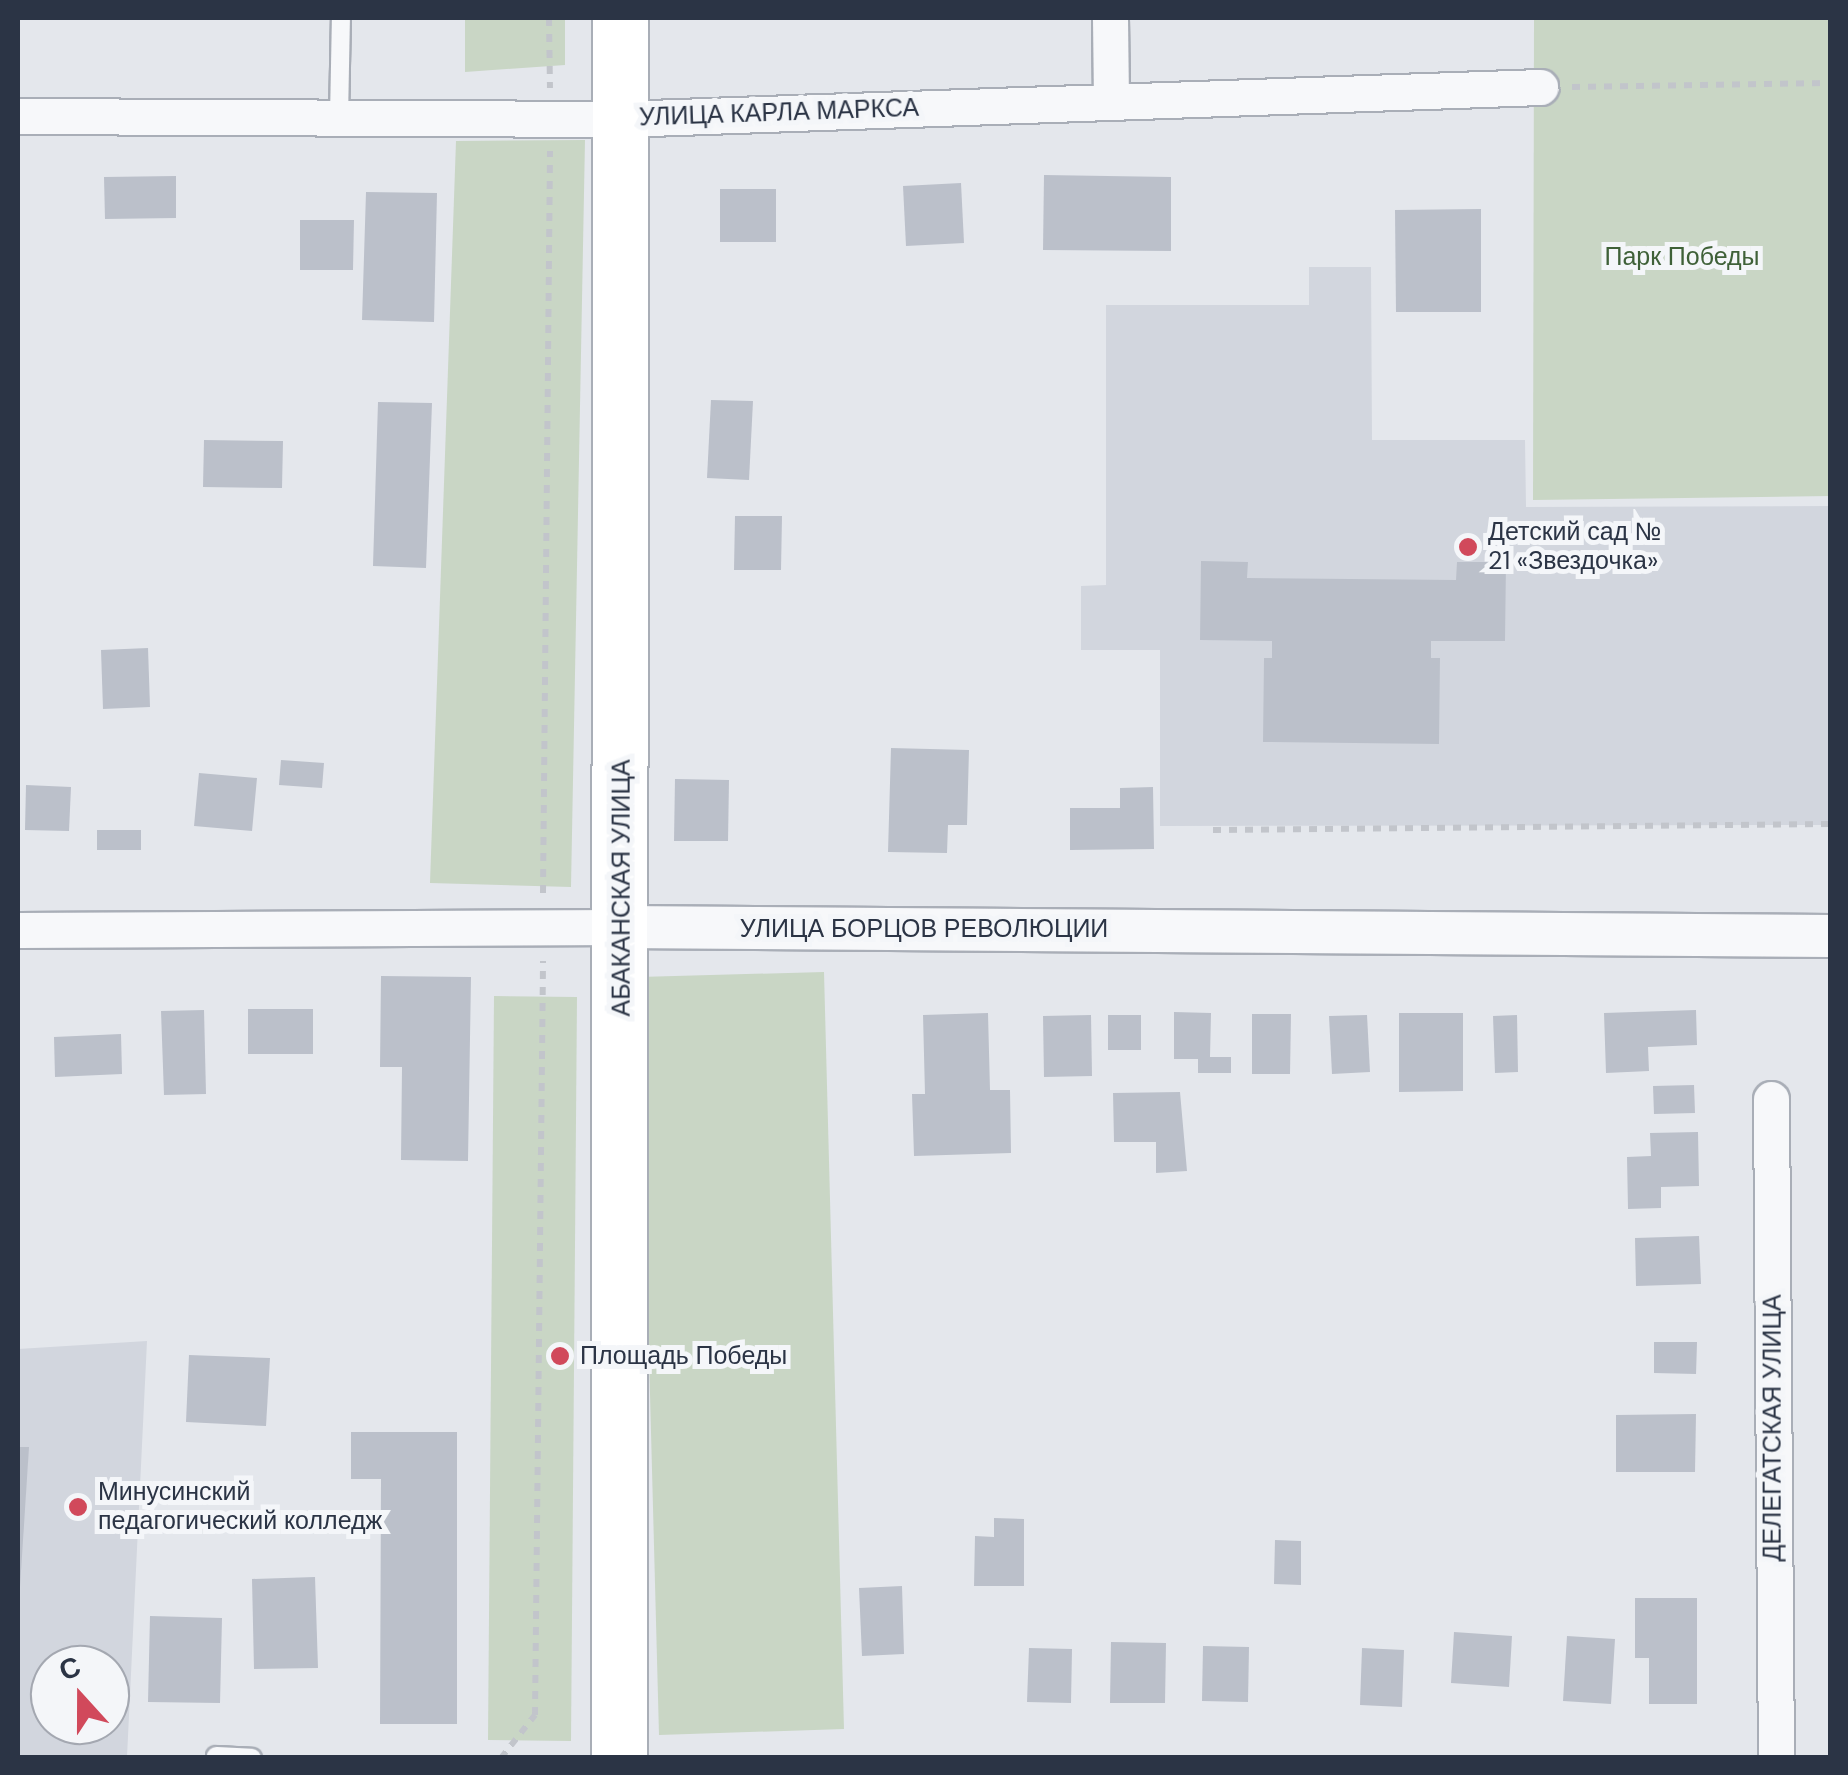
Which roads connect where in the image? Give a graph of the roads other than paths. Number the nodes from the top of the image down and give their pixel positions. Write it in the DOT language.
graph roads {
  1 [pos="340,18"];
  2 [pos="620,18"];
  3 [pos="1110,18"];
  4 [pos="1540,88"];
  5 [pos="1111,100"];
  6 [pos="18,116"];
  7 [pos="339,118"];
  8 [pos="620,119"];
  9 [pos="622,927"];
  10 [pos="18,930"];
  11 [pos="1830,936"];
  12 [pos="1771,1099"];
  13 [pos="216,1756"];
  14 [pos="252,1758"];
  15 [pos="619,1758"];
  16 [pos="1776,1758"];
  1 -- 7 [label="lane"];
  2 -- 8 [label="main road, АБАКАНСКАЯ УЛИЦА"];
  3 -- 5 [label="street"];
  4 -- 5 [label="street, УЛИЦА КАРЛА МАРКСА"];
  5 -- 8 [label="street, УЛИЦА КАРЛА МАРКСА"];
  6 -- 7 [label="street, УЛИЦА КАРЛА МАРКСА"];
  7 -- 8 [label="street, УЛИЦА КАРЛА МАРКСА"];
  8 -- 9 [label="main road, АБАКАНСКАЯ УЛИЦА"];
  9 -- 10 [label="street, УЛИЦА БОРЦОВ РЕВОЛЮЦИИ"];
  9 -- 11 [label="street, УЛИЦА БОРЦОВ РЕВОЛЮЦИИ"];
  9 -- 15 [label="main road, АБАКАНСКАЯ УЛИЦА"];
  12 -- 16 [label="street, ДЕЛЕГАТСКАЯ УЛИЦА"];
  13 -- 14 [label="lane"];
}
